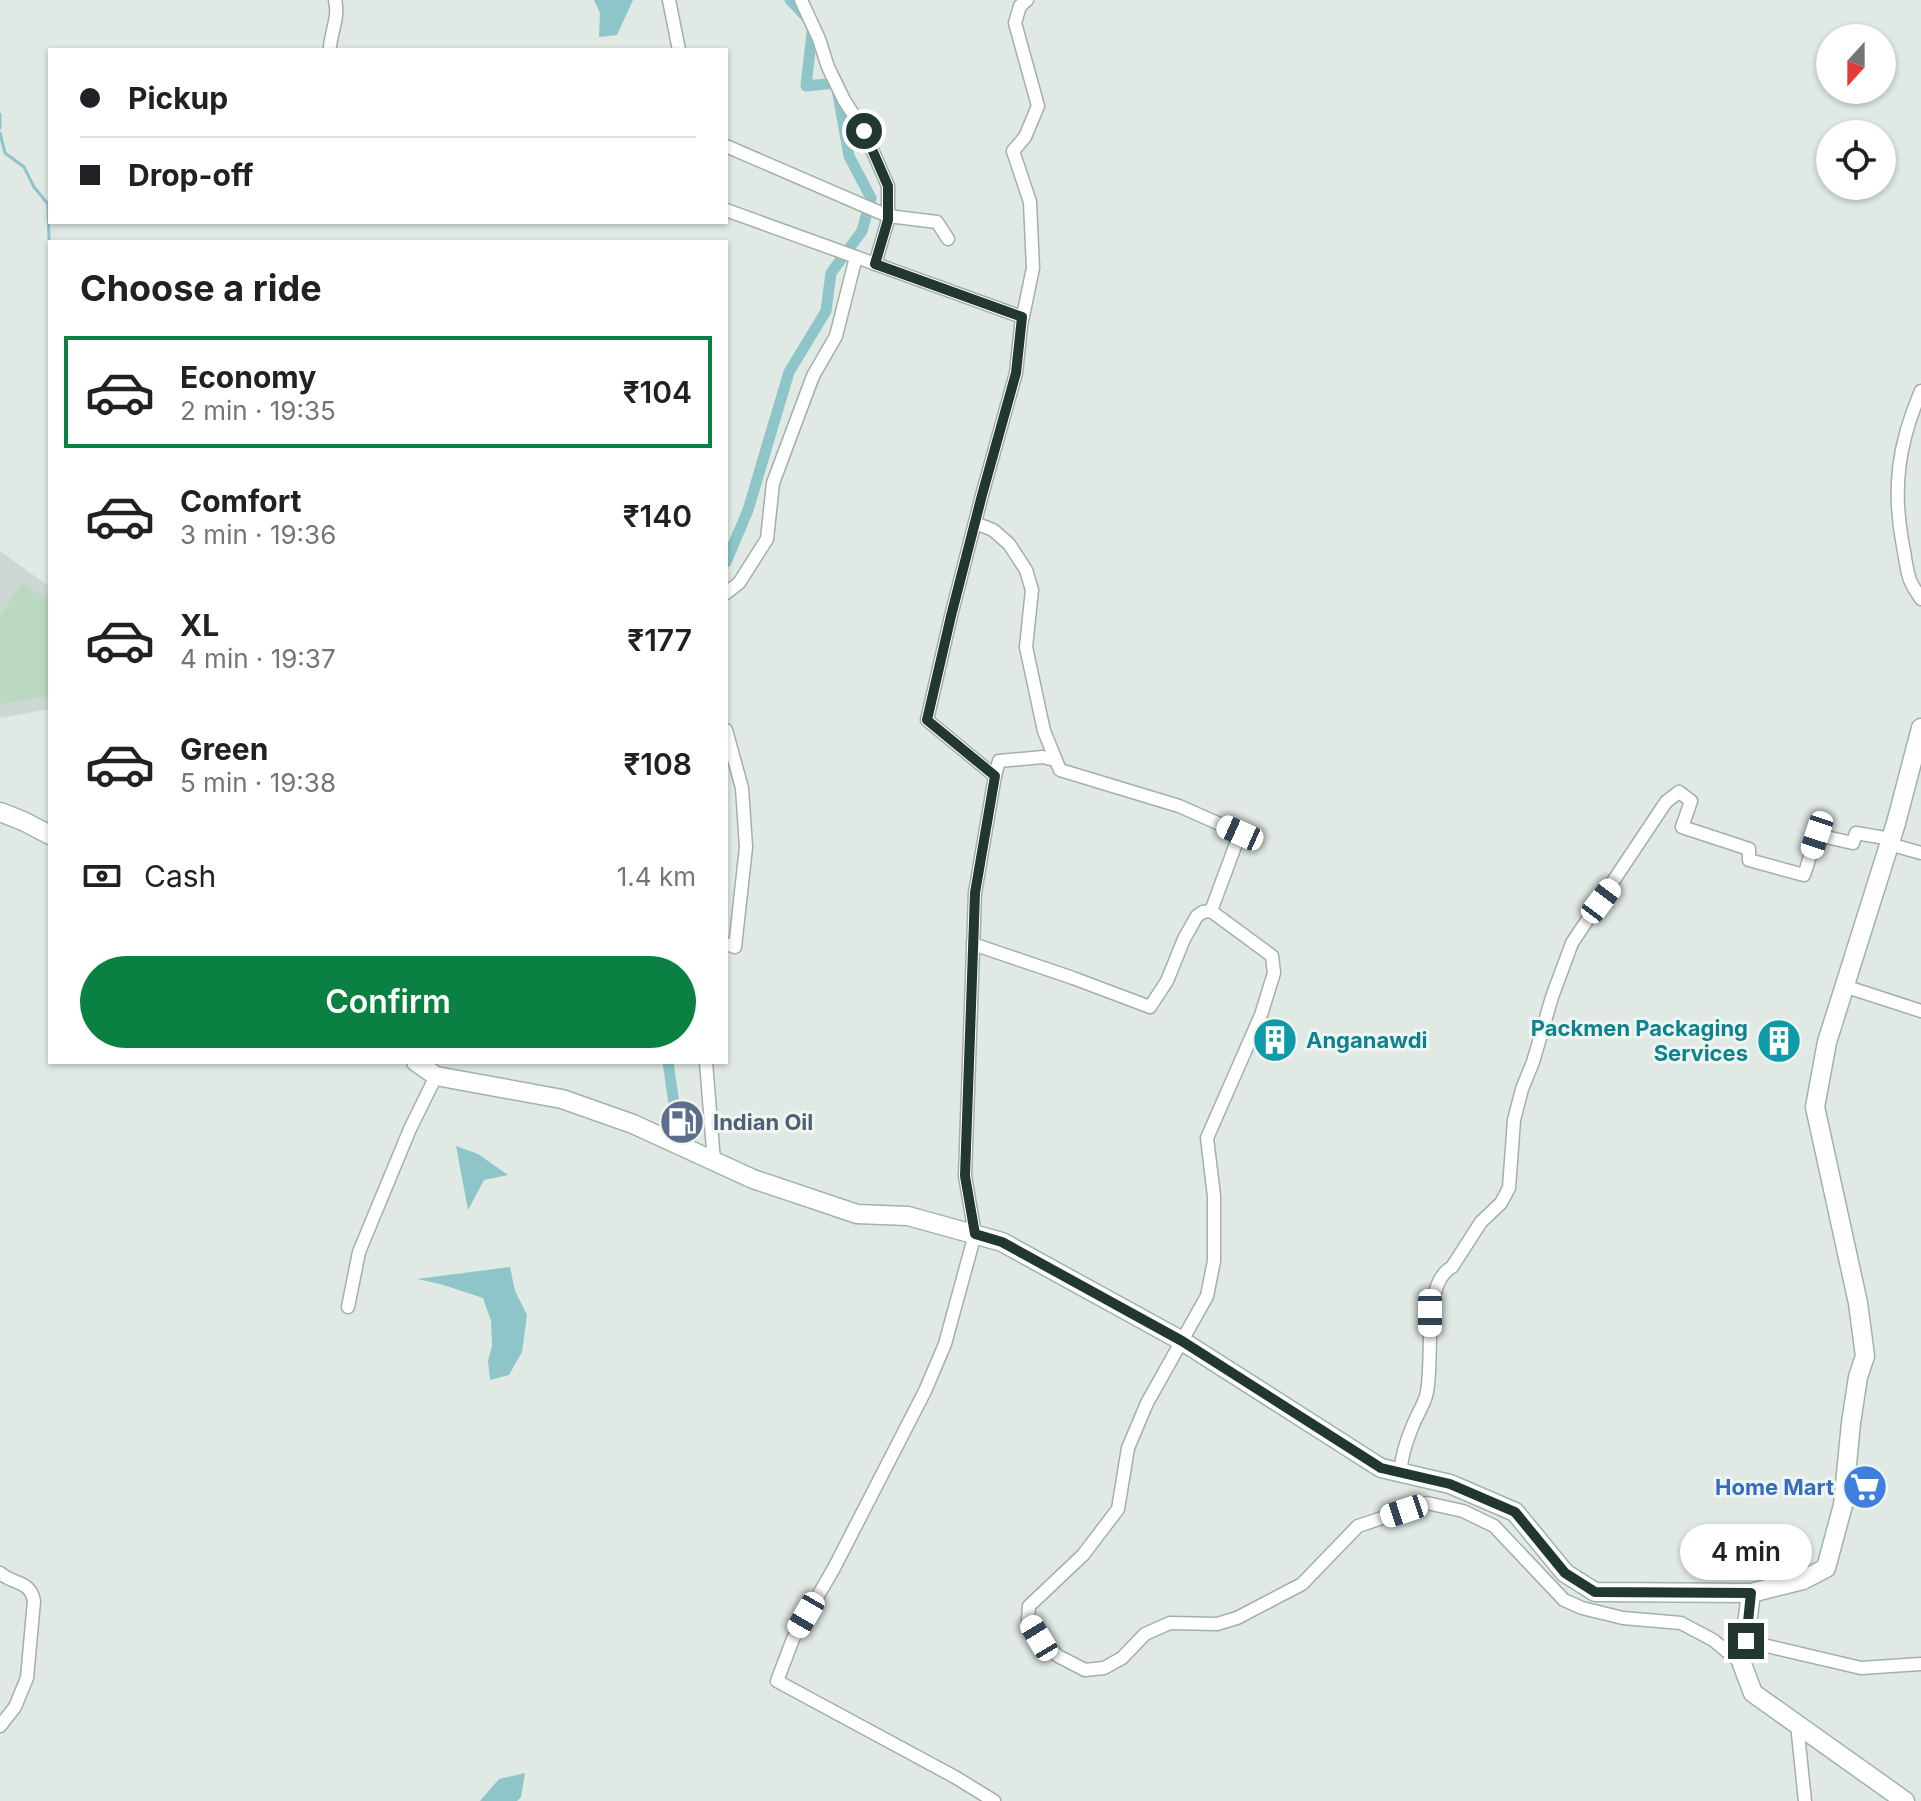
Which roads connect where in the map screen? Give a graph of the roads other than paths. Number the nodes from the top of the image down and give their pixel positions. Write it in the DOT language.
graph roads {
  1 [pos="335,0"];
  2 [pos="669,0"];
  3 [pos="801,0"];
  4 [pos="1027,0"];
  5 [pos="330,46"];
  6 [pos="679,48"];
  7 [pos="728,147"];
  8 [pos="728,211"];
  9 [pos="888,216"];
  10 [pos="948,239"];
  11 [pos="856,257"];
  12 [pos="875,264"];
  13 [pos="1022,321"];
  14 [pos="1921,391"];
  15 [pos="975,523"];
  16 [pos="728,591"];
  17 [pos="1921,599"];
  18 [pos="1921,728"];
  19 [pos="728,737"];
  20 [pos="1055,760"];
  21 [pos="995,776"];
  22 [pos="0,812"];
  23 [pos="48,834"];
  24 [pos="1890,842"];
  25 [pos="1921,853"];
  26 [pos="1211,911"];
  27 [pos="973,944"];
  28 [pos="728,945"];
  29 [pos="1844,986"];
  30 [pos="1921,1011"];
  31 [pos="419,1064"];
  32 [pos="706,1064"];
  33 [pos="436,1076"];
  34 [pos="714,1161"];
  35 [pos="975,1234"];
  36 [pos="348,1307"];
  37 [pos="1182,1341"];
  38 [pos="1400,1472"];
  39 [pos="0,1573"];
  40 [pos="1751,1593"];
  41 [pos="1746,1641"];
  42 [pos="1742,1664"];
  43 [pos="1921,1664"];
  44 [pos="1797,1724"];
  45 [pos="0,1726"];
  46 [pos="994,1801"];
  47 [pos="1805,1801"];
  48 [pos="1905,1801"];
  1 -- 5 [label="street"];
  2 -- 6 [label="street"];
  3 -- 9 [label="street"];
  4 -- 13 [label="street"];
  7 -- 9 [label="street"];
  8 -- 11 [label="street"];
  9 -- 10 [label="street"];
  9 -- 12 [label="street"];
  11 -- 12 [label="street"];
  11 -- 16 [label="street"];
  12 -- 13 [label="street"];
  13 -- 15 [label="street"];
  14 -- 17 [label="street"];
  15 -- 20 [label="street"];
  15 -- 21 [label="street"];
  18 -- 24 [label="main road"];
  19 -- 28 [label="street"];
  20 -- 21 [label="street"];
  20 -- 26 [label="street"];
  21 -- 27 [label="street"];
  22 -- 23 [label="main road"];
  24 -- 25 [label="street"];
  24 -- 29 [label="main road"];
  24 -- 38 [label="street"];
  26 -- 27 [label="street"];
  26 -- 37 [label="street"];
  27 -- 35 [label="street"];
  29 -- 30 [label="street"];
  29 -- 40 [label="main road"];
  31 -- 33 [label="main road"];
  32 -- 34 [label="street"];
  33 -- 34 [label="main road"];
  33 -- 36 [label="street"];
  34 -- 35 [label="main road"];
  35 -- 37 [label="main road"];
  35 -- 46 [label="street"];
  37 -- 38 [label="main road"];
  37 -- 42 [label="street"];
  38 -- 40 [label="main road"];
  39 -- 45 [label="street"];
  40 -- 41 [label="main road"];
  41 -- 42 [label="main road"];
  41 -- 43 [label="street"];
  42 -- 44 [label="main road"];
  44 -- 47 [label="street"];
  44 -- 48 [label="main road"];
}
